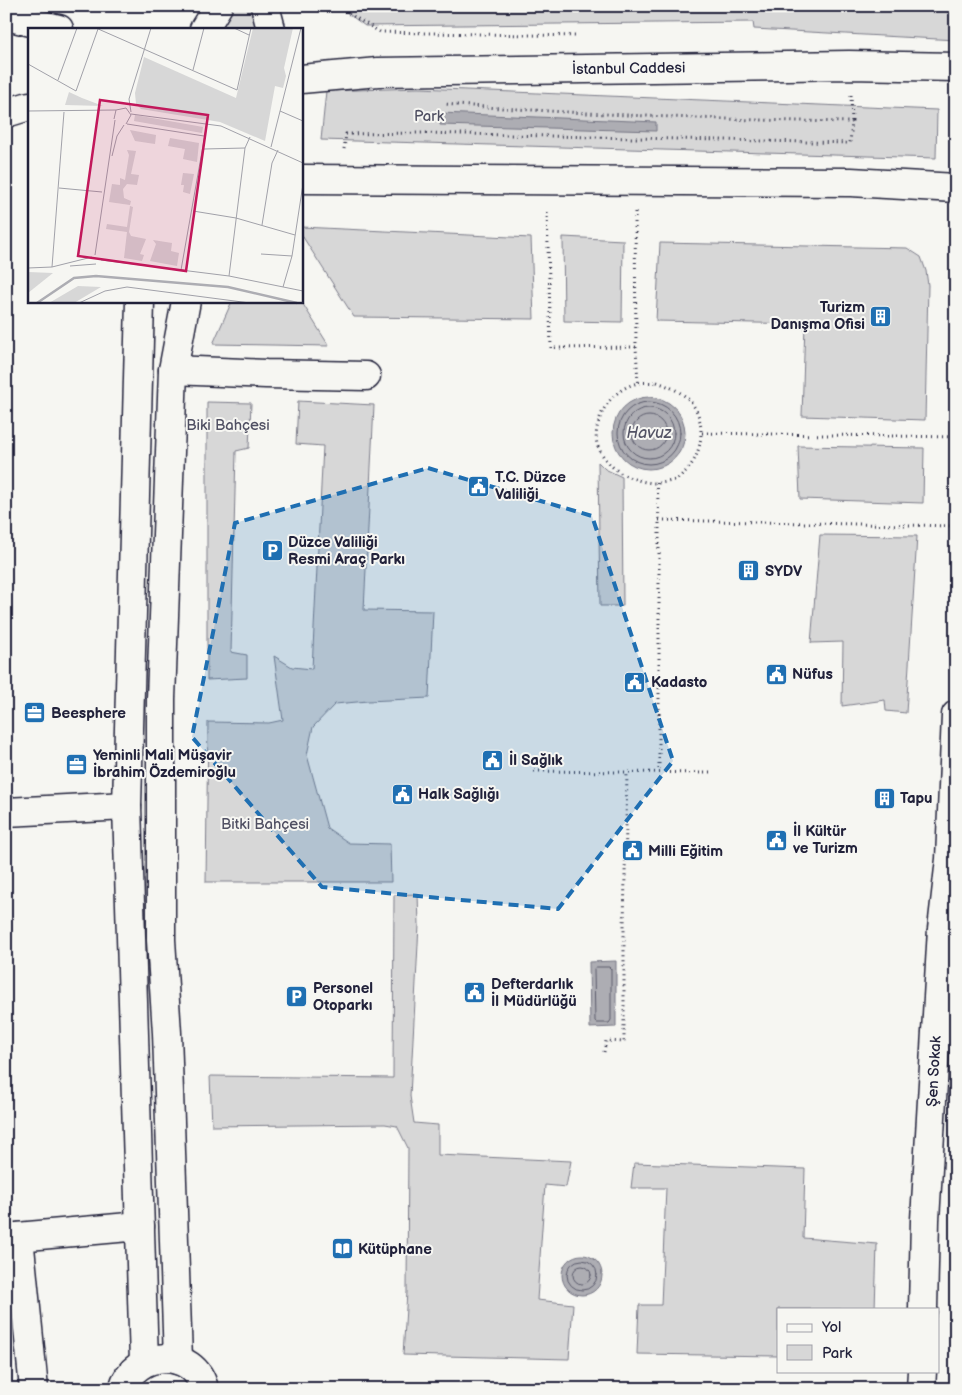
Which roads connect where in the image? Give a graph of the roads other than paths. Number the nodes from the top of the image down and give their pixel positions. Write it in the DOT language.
graph roads {
  1 [pos="218,6"];
  2 [pos="265,6"];
  3 [pos="6,16"];
  4 [pos="55,28"];
  5 [pos="205,28"];
  6 [pos="271,28"];
  7 [pos="956,67"];
  8 [pos="302,79"];
  9 [pos="28,106"];
  10 [pos="6,114"];
  11 [pos="28,121"];
  12 [pos="302,179"];
  13 [pos="956,188"];
  14 [pos="140,302"];
  15 [pos="186,302"];
  16 [pos="173,370"];
  17 [pos="366,376"];
  18 [pos="956,715"];
  19 [pos="127,806"];
  20 [pos="6,812"];
  21 [pos="953,859"];
  22 [pos="140,1226"];
  23 [pos="13,1238"];
  24 [pos="923,1308"];
  25 [pos="178,1360"];
  26 [pos="144,1362"];
  27 [pos="922,1372"];
  28 [pos="120,1387"];
  29 [pos="34,1389"];
  30 [pos="204,1389"];
  31 [pos="921,1389"];
  1 -- 5 [label="main road"];
  2 -- 6 [label="main road"];
  3 -- 4 [label="main road"];
  7 -- 8 [label="main road, İstanbul Caddesi"];
  9 -- 10 [label="main road"];
  10 -- 11 [label="main road"];
  12 -- 13 [label="main road"];
  14 -- 19 [label="main road"];
  15 -- 16 [label="main road"];
  16 -- 17 [label="main road"];
  16 -- 25 [label="main road"];
  18 -- 21 [label="main road, Şen Sokak"];
  19 -- 20 [label="main road"];
  19 -- 22 [label="main road"];
  21 -- 24 [label="main road, Şen Sokak"];
  22 -- 23 [label="main road"];
  22 -- 26 [label="main road"];
  23 -- 29 [label="main road"];
  25 -- 26 [label="main road"];
  25 -- 30 [label="main road"];
  26 -- 28 [label="main road"];
  27 -- 31 [label="main road"];
}
